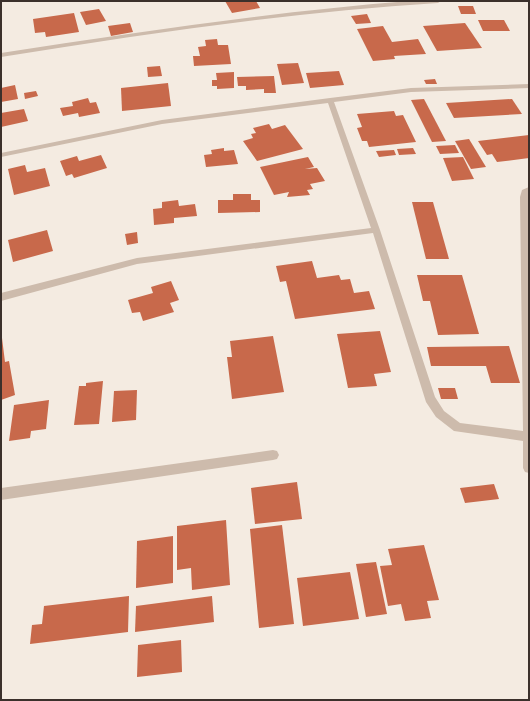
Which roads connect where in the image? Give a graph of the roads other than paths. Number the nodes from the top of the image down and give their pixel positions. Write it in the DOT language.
graph roads {
  1 [pos="438,1"];
  2 [pos="1,55"];
  3 [pos="529,86"];
  4 [pos="330,100"];
  5 [pos="1,155"];
  6 [pos="527,191"];
  7 [pos="376,230"];
  8 [pos="1,297"];
  9 [pos="528,437"];
  10 [pos="273,455"];
  11 [pos="529,468"];
  12 [pos="1,494"];
  1 -- 2 [label="street"];
  3 -- 4 [label="street"];
  4 -- 5 [label="street"];
  4 -- 7 [label="street"];
  6 -- 9 [label="street"];
  7 -- 8 [label="street"];
  7 -- 9 [label="street"];
  9 -- 11 [label="street"];
  10 -- 12 [label="street"];
}
